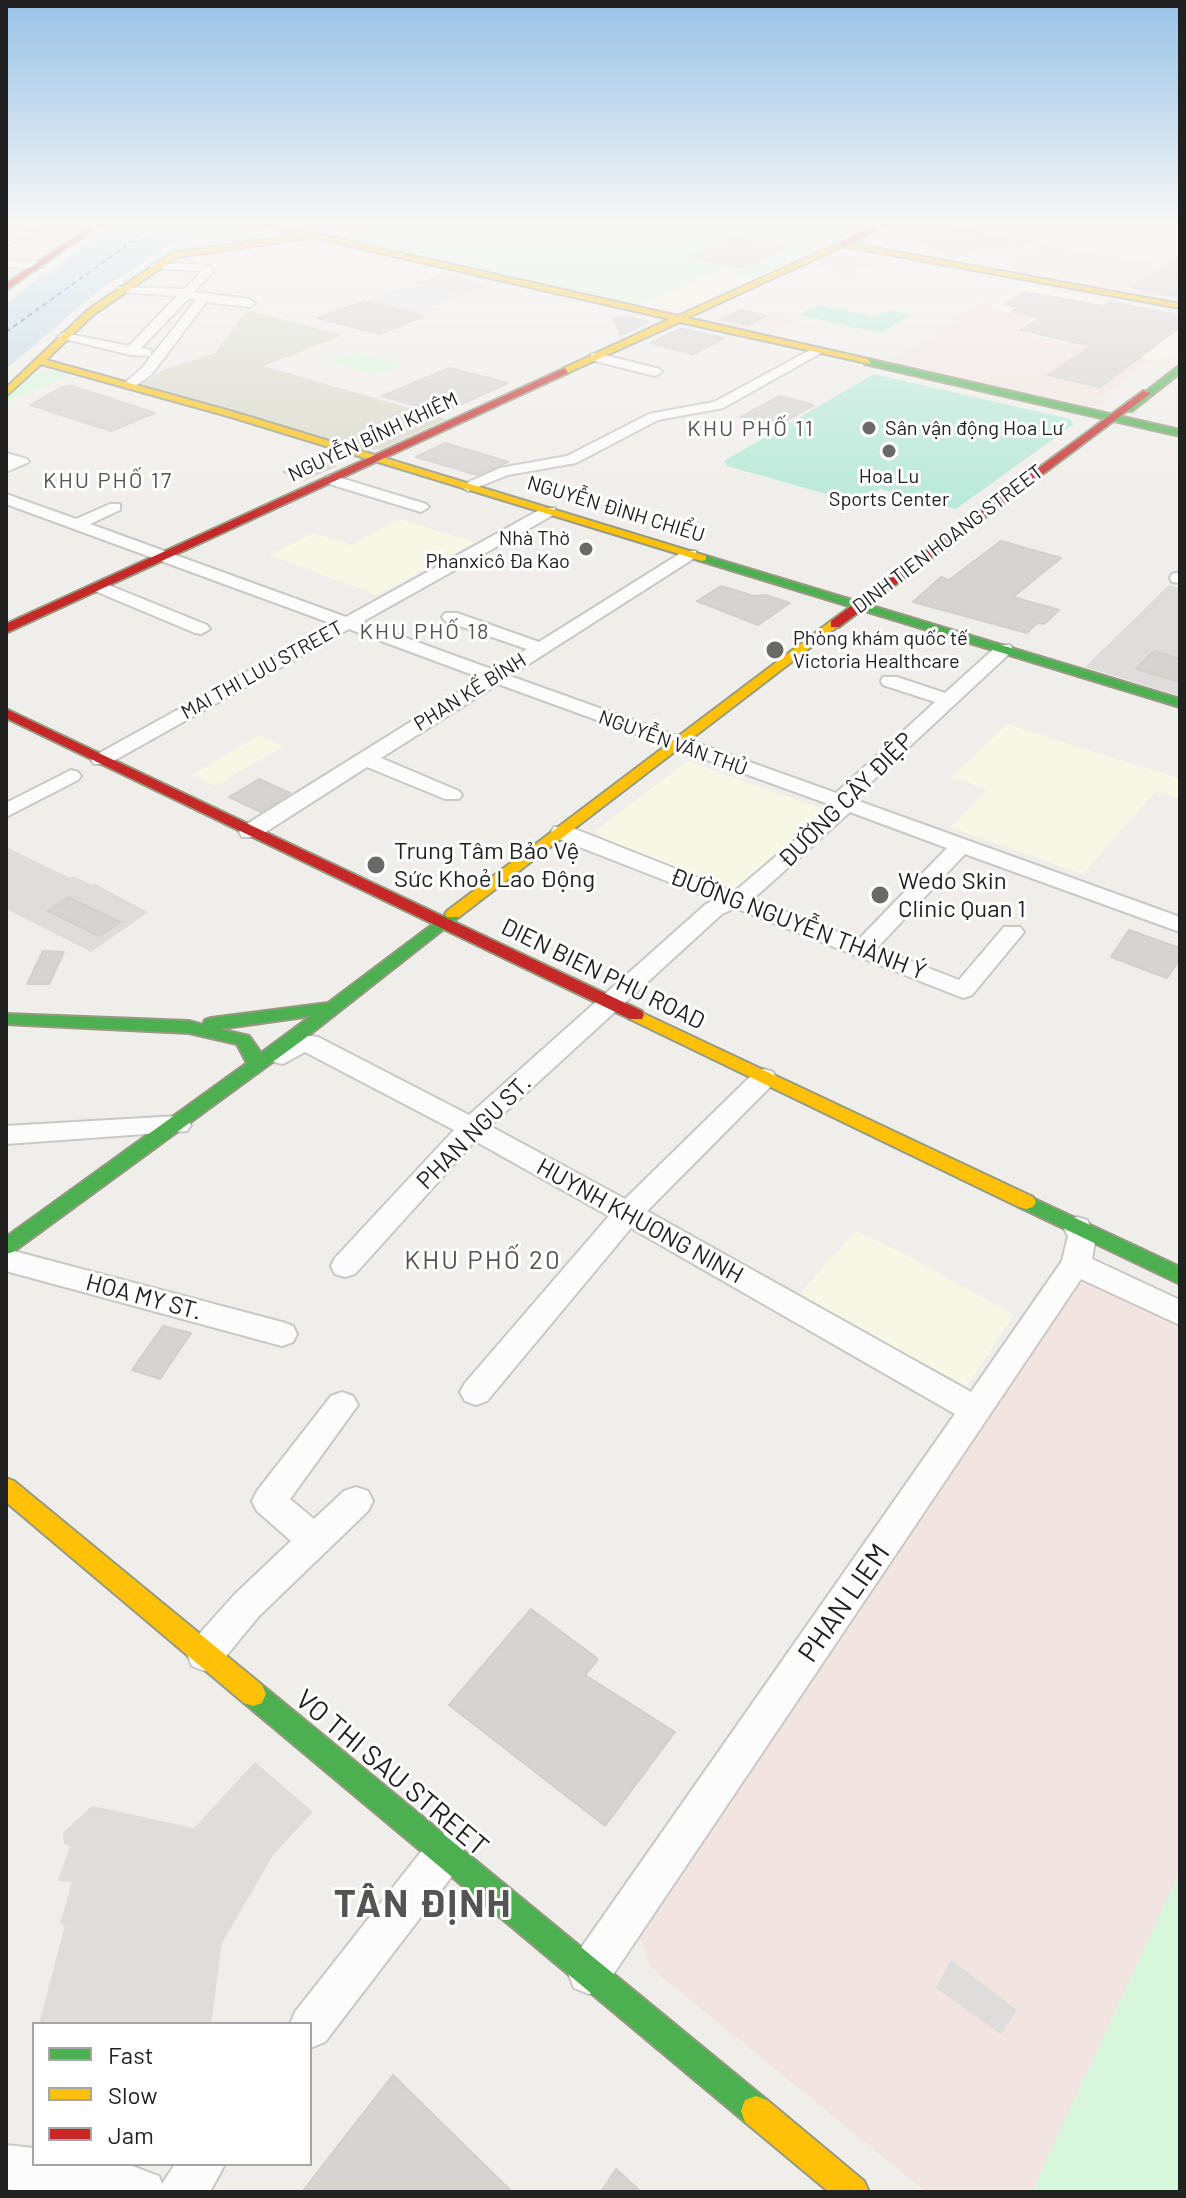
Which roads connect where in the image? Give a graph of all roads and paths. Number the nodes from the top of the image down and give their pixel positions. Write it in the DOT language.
graph roads {
  1 [pos="78,325"];
  2 [pos="156,325"];
  3 [pos="182,325"];
  4 [pos="668,325"];
  5 [pos="698,325"];
  6 [pos="152,329"];
  7 [pos="178,330"];
  8 [pos="63,337"];
  9 [pos="131,351"];
  10 [pos="818,352"];
  11 [pos="159,354"];
  12 [pos="596,357"];
  13 [pos="39,361"];
  14 [pos="1180,368"];
  15 [pos="655,372"];
  16 [pos="131,385"];
  17 [pos="6,393"];
  18 [pos="1113,418"];
  19 [pos="1180,433"];
  20 [pos="6,457"];
  21 [pos="377,459"];
  22 [pos="6,468"];
  23 [pos="331,480"];
  24 [pos="468,486"];
  25 [pos="6,499"];
  26 [pos="115,507"];
  27 [pos="421,507"];
  28 [pos="549,511"];
  29 [pos="76,525"];
  30 [pos="690,554"];
  31 [pos="166,558"];
  32 [pos="101,587"];
  33 [pos="860,606"];
  34 [pos="451,617"];
  35 [pos="347,623"];
  36 [pos="6,629"];
  37 [pos="201,629"];
  38 [pos="540,648"];
  39 [pos="1004,649"];
  40 [pos="493,677"];
  41 [pos="890,681"];
  42 [pos="949,700"];
  43 [pos="1180,703"];
  44 [pos="6,713"];
  45 [pos="676,744"];
  46 [pos="366,759"];
  47 [pos="101,760"];
  48 [pos="45,764"];
  49 [pos="78,779"];
  50 [pos="452,795"];
  51 [pos="841,805"];
  52 [pos="6,811"];
  53 [pos="250,832"];
  54 [pos="562,832"];
  55 [pos="960,847"];
  56 [pos="390,899"];
  57 [pos="734,899"];
  58 [pos="376,915"];
  59 [pos="441,922"];
  60 [pos="1180,925"];
  61 [pos="396,930"];
  62 [pos="1012,932"];
  63 [pos="418,940"];
  64 [pos="863,949"];
  65 [pos="610,1004"];
  66 [pos="330,1008"];
  67 [pos="6,1019"];
  68 [pos="189,1027"];
  69 [pos="257,1066"];
  70 [pos="764,1078"];
  71 [pos="178,1125"];
  72 [pos="472,1128"];
  73 [pos="6,1135"];
  74 [pos="627,1214"];
  75 [pos="1077,1227"];
  76 [pos="6,1247"];
  77 [pos="6,1260"];
  78 [pos="1076,1264"];
  79 [pos="345,1266"];
  80 [pos="1180,1276"];
  81 [pos="1180,1313"];
  82 [pos="282,1334"];
  83 [pos="476,1392"];
  84 [pos="342,1405"];
  85 [pos="977,1411"];
  86 [pos="6,1488"];
  87 [pos="356,1501"];
  88 [pos="315,1540"];
  89 [pos="205,1654"];
  90 [pos="445,1853"];
  91 [pos="589,1973"];
  92 [pos="312,2024"];
  93 [pos="202,2166"];
  94 [pos="6,2167"];
  95 [pos="143,2192"];
  96 [pos="182,2192"];
  97 [pos="853,2192"];
  1 -- 8 [label="main road"];
  2 -- 6 [label="street"];
  3 -- 7 [label="street"];
  4 -- 12 [label="main road, NGUYỄN BỈNH KHIÊM"];
  5 -- 10 [label="main road"];
  6 -- 7 [label="street"];
  6 -- 9 [label="street"];
  7 -- 11 [label="street"];
  8 -- 9 [label="street"];
  8 -- 13 [label="main road"];
  9 -- 11 [label="street"];
  10 -- 18 [label="main road"];
  10 -- 24 [label="street"];
  11 -- 16 [label="street"];
  12 -- 15 [label="street"];
  12 -- 21 [label="main road, NGUYỄN BỈNH KHIÊM"];
  13 -- 16 [label="main road, NGUYỄN ĐÌNH CHIỂU"];
  13 -- 17 [label="main road"];
  14 -- 18 [label="main road, DINH TIEN HOANG STREET"];
  16 -- 21 [label="main road, NGUYỄN ĐÌNH CHIỂU"];
  18 -- 19 [label="main road"];
  18 -- 33 [label="main road, DINH TIEN HOANG STREET"];
  20 -- 22 [label="street"];
  21 -- 23 [label="main road, NGUYỄN BỈNH KHIÊM"];
  21 -- 24 [label="main road, NGUYỄN ĐÌNH CHIỂU"];
  23 -- 27 [label="street"];
  23 -- 31 [label="main road, NGUYỄN BỈNH KHIÊM"];
  24 -- 28 [label="main road, NGUYỄN ĐÌNH CHIỂU"];
  25 -- 29 [label="street, NGUYỄN VĂN THỦ"];
  26 -- 29 [label="street"];
  28 -- 30 [label="main road, NGUYỄN ĐÌNH CHIỂU"];
  28 -- 35 [label="street, MAI THI LUU STREET"];
  29 -- 31 [label="street, NGUYỄN VĂN THỦ"];
  30 -- 33 [label="main road, NGUYỄN ĐÌNH CHIỂU"];
  30 -- 38 [label="street, PHAN KẾ BÍNH"];
  31 -- 32 [label="main road, NGUYỄN BỈNH KHIÊM"];
  31 -- 35 [label="street, NGUYỄN VĂN THỦ"];
  32 -- 36 [label="main road, NGUYỄN BỈNH KHIÊM"];
  32 -- 37 [label="street"];
  33 -- 39 [label="main road, NGUYỄN ĐÌNH CHIỂU"];
  33 -- 45 [label="main road, DINH TIEN HOANG STREET"];
  34 -- 38 [label="street"];
  35 -- 40 [label="street, NGUYỄN VĂN THỦ"];
  35 -- 47 [label="street, MAI THI LUU STREET"];
  38 -- 40 [label="street, PHAN KẾ BÍNH"];
  39 -- 42 [label="street, ĐƯỜNG CÂY ĐIỆP"];
  39 -- 43 [label="main road, NGUYỄN ĐÌNH CHIỂU"];
  40 -- 45 [label="street, NGUYỄN VĂN THỦ"];
  40 -- 46 [label="street, PHAN KẾ BÍNH"];
  41 -- 42 [label="street"];
  42 -- 51 [label="street, ĐƯỜNG CÂY ĐIỆP"];
  44 -- 47 [label="main road, DIEN BIEN PHU ROAD"];
  45 -- 51 [label="street, NGUYỄN VĂN THỦ"];
  45 -- 54 [label="main road, DINH TIEN HOANG STREET"];
  46 -- 50 [label="street"];
  46 -- 53 [label="street, PHAN KẾ BÍNH"];
  47 -- 53 [label="main road, DIEN BIEN PHU ROAD"];
  48 -- 49 [label="main road"];
  49 -- 52 [label="street"];
  51 -- 55 [label="street, NGUYỄN VĂN THỦ"];
  51 -- 57 [label="street, ĐƯỜNG CÂY ĐIỆP"];
  53 -- 56 [label="main road, DIEN BIEN PHU ROAD"];
  54 -- 57 [label="street, ĐƯỜNG NGUYỄN THÀNH Ý"];
  54 -- 59 [label="main road, DINH TIEN HOANG STREET"];
  55 -- 60 [label="street, NGUYỄN VĂN THỦ"];
  55 -- 64 [label="street"];
  56 -- 58 [label="main road"];
  56 -- 59 [label="main road, DIEN BIEN PHU ROAD"];
  57 -- 64 [label="street, ĐƯỜNG NGUYỄN THÀNH Ý"];
  57 -- 65 [label="street, ĐƯỜNG CÂY ĐIỆP"];
  59 -- 63 [label="main road, DINH TIEN HOANG STREET"];
  59 -- 65 [label="main road, DIEN BIEN PHU ROAD"];
  61 -- 63 [label="main road"];
  62 -- 64 [label="street, ĐƯỜNG NGUYỄN THÀNH Ý"];
  63 -- 66 [label="main road, DINH TIEN HOANG STREET"];
  65 -- 70 [label="main road, DIEN BIEN PHU ROAD"];
  65 -- 72 [label="street, PHAN NGU ST."];
  66 -- 68 [label="main road"];
  66 -- 69 [label="main road"];
  67 -- 68 [label="main road"];
  68 -- 69 [label="main road"];
  69 -- 71 [label="main road"];
  69 -- 72 [label="street, HUYNH KHUONG NINH"];
  70 -- 74 [label="street"];
  70 -- 75 [label="main road, DIEN BIEN PHU ROAD"];
  71 -- 73 [label="street"];
  71 -- 76 [label="main road"];
  72 -- 74 [label="street, HUYNH KHUONG NINH"];
  72 -- 79 [label="street, PHAN NGU ST."];
  74 -- 83 [label="street"];
  74 -- 85 [label="street, HUYNH KHUONG NINH"];
  75 -- 78 [label="street"];
  75 -- 80 [label="main road, DIEN BIEN PHU ROAD"];
  77 -- 82 [label="street, HOA MY ST."];
  78 -- 81 [label="street"];
  78 -- 85 [label="street, PHAN LIEM"];
  84 -- 88 [label="street"];
  85 -- 91 [label="street, PHAN LIEM"];
  86 -- 89 [label="main road, VO THI SAU STREET"];
  87 -- 88 [label="street"];
  88 -- 89 [label="street"];
  89 -- 90 [label="main road, VO THI SAU STREET"];
  90 -- 91 [label="main road, VO THI SAU STREET"];
  90 -- 92 [label="street"];
  91 -- 97 [label="main road, VO THI SAU STREET"];
  93 -- 96 [label="street"];
  94 -- 95 [label="street"];
}
